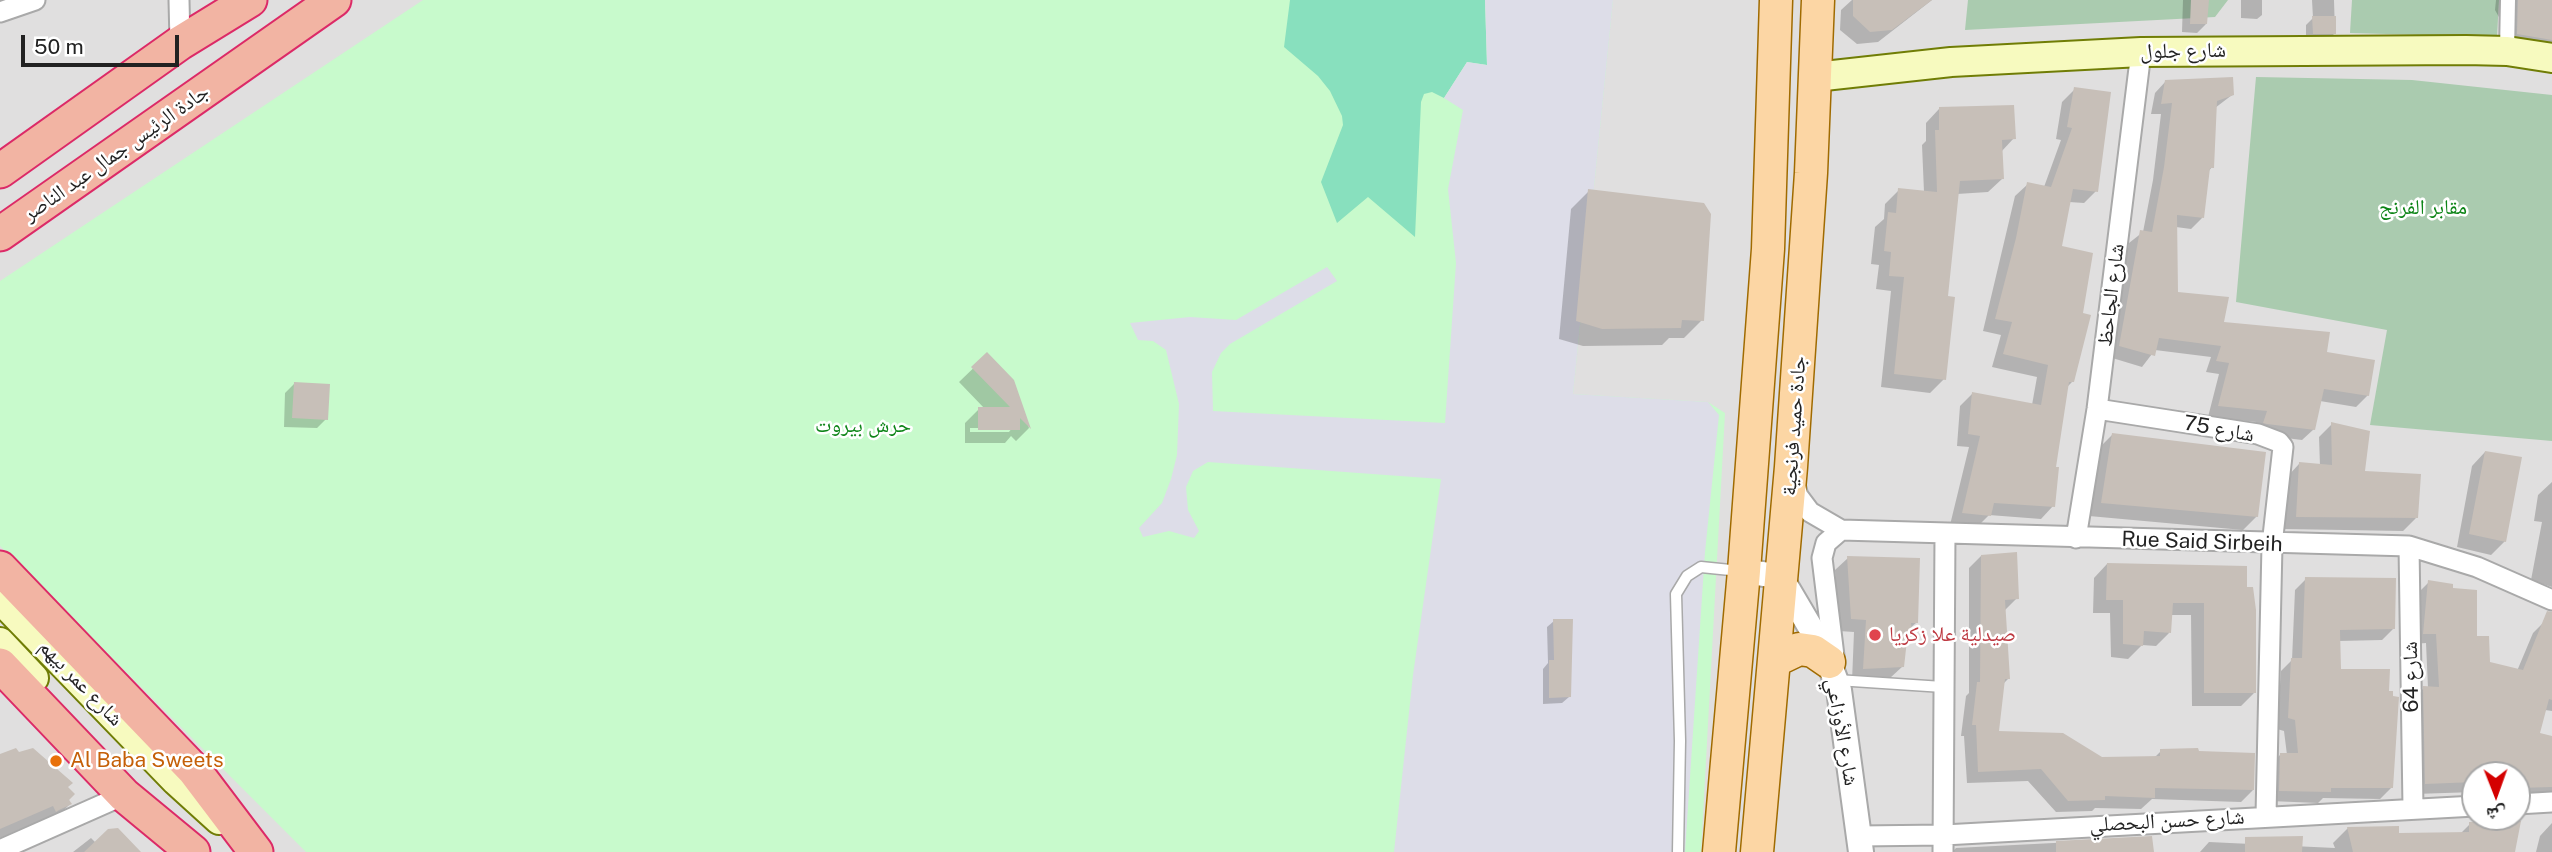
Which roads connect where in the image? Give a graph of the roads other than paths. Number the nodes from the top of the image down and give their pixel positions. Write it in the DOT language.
graph roads {
  1 [pos="35,0"];
  2 [pos="250,0"];
  3 [pos="334,0"];
  4 [pos="1776,0"];
  5 [pos="1818,0"];
  6 [pos="2508,0"];
  7 [pos="174,3"];
  8 [pos="0,12"];
  9 [pos="180,43"];
  10 [pos="2507,51"];
  11 [pos="2141,52"];
  12 [pos="2552,58"];
  13 [pos="1815,77"];
  14 [pos="0,171"];
  15 [pos="0,234"];
  16 [pos="2096,409"];
  17 [pos="1791,467"];
  18 [pos="1841,530"];
  19 [pos="1945,534"];
  20 [pos="2076,538"];
  21 [pos="2272,545"];
  22 [pos="2409,547"];
  23 [pos="0,568"];
  24 [pos="1744,571"];
  25 [pos="1783,580"];
  26 [pos="0,599"];
  27 [pos="2552,600"];
  28 [pos="0,642"];
  29 [pos="1774,661"];
  30 [pos="0,665"];
  31 [pos="1835,677"];
  32 [pos="1943,687"];
  33 [pos="124,795"];
  34 [pos="2552,802"];
  35 [pos="2531,803"];
  36 [pos="2461,806"];
  37 [pos="2413,808"];
  38 [pos="2266,815"];
  39 [pos="1944,843"];
  40 [pos="1860,844"];
  41 [pos="0,850"];
  42 [pos="193,852"];
  43 [pos="200,852"];
  44 [pos="256,852"];
  45 [pos="1678,852"];
  46 [pos="1719,852"];
  47 [pos="1757,852"];
  1 -- 8 [label="street"];
  2 -- 9 [label="highway"];
  3 -- 15 [label="highway, جادة الرئيس جمال عبد الناصر"];
  4 -- 24 [label="main road, جادة حميد فرنجية"];
  5 -- 13 [label="main road, جادة حميد فرنجية"];
  6 -- 10 [label="street"];
  7 -- 9 [label="street"];
  9 -- 14 [label="highway"];
  10 -- 11 [label="main road, شارع جلول"];
  10 -- 12 [label="main road, شارع جلول"];
  11 -- 13 [label="main road, شارع جلول"];
  11 -- 16 [label="street, شارع الجاحظ"];
  13 -- 17 [label="main road, جادة حميد فرنجية"];
  16 -- 20 [label="street, شارع الجاحظ"];
  16 -- 21 [label="street, شارع 75"];
  17 -- 18 [label="street"];
  17 -- 25 [label="main road, جادة حميد فرنجية"];
  18 -- 19 [label="street, Rue Said Sirbeih"];
  18 -- 31 [label="street"];
  19 -- 20 [label="street, Rue Said Sirbeih"];
  19 -- 32 [label="street"];
  20 -- 21 [label="street, Rue Said Sirbeih"];
  21 -- 22 [label="street, Rue Said Sirbeih"];
  21 -- 38 [label="street"];
  22 -- 27 [label="street, Rue Said Sirbeih"];
  22 -- 37 [label="street, شارع 64"];
  23 -- 44 [label="highway"];
  24 -- 25 [label="street"];
  24 -- 45 [label="lane"];
  24 -- 46 [label="main road, جادة حميد فرنجية"];
  25 -- 29 [label="main road, جادة حميد فرنجية"];
  25 -- 31 [label="street, شارع الأوزاعي"];
  26 -- 44 [label="main road, شارع عمر بيهم"];
  28 -- 43 [label="main road, شارع عمر بيهم"];
  29 -- 31 [label="main road"];
  29 -- 47 [label="main road, جادة حميد فرنجية"];
  30 -- 33 [label="highway"];
  31 -- 32 [label="lane"];
  31 -- 40 [label="street, شارع الأوزاعي"];
  32 -- 39 [label="street"];
  33 -- 41 [label="street"];
  33 -- 42 [label="highway"];
  34 -- 35 [label="street"];
  36 -- 37 [label="street, شارع حسن البحصلي"];
  37 -- 38 [label="street, شارع حسن البحصلي"];
  38 -- 39 [label="street, شارع حسن البحصلي"];
  39 -- 40 [label="street, شارع حسن البحصلي"];
}
